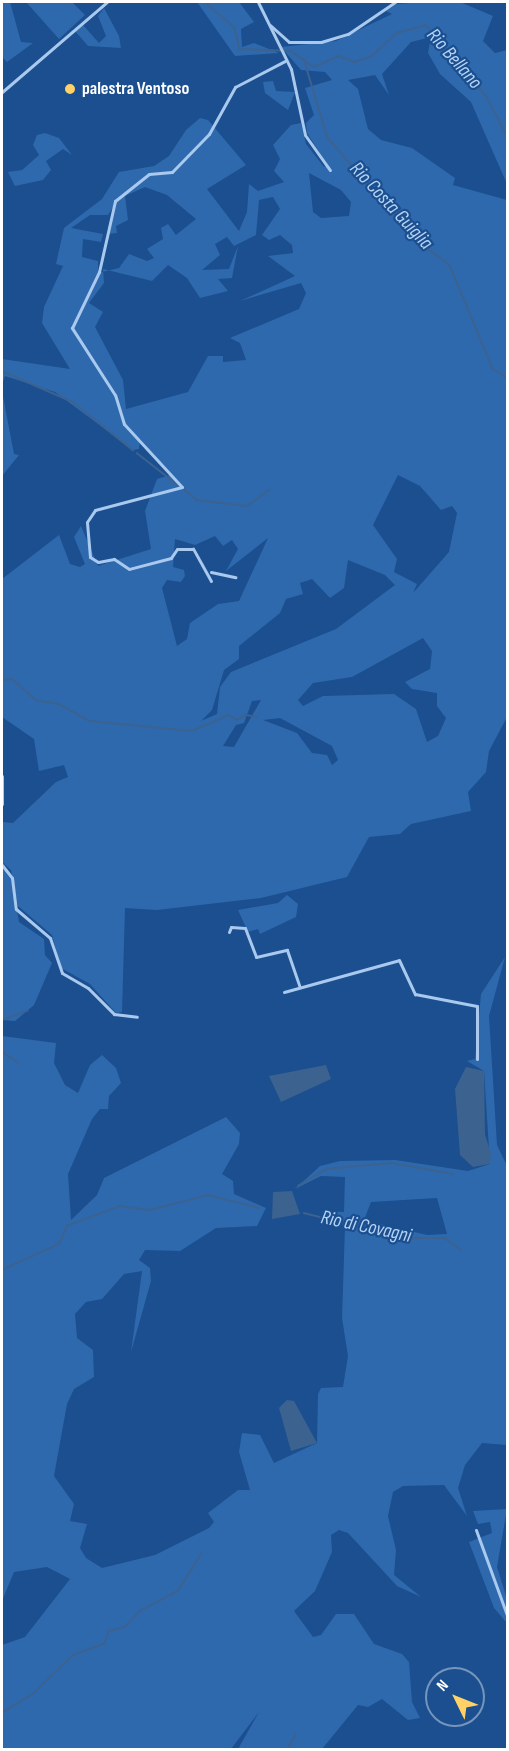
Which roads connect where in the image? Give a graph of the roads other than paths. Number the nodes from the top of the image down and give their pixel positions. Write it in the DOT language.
graph roads {
  1 [pos="107,2"];
  2 [pos="258,2"];
  3 [pos="394,2"];
  4 [pos="268,24"];
  5 [pos="285,61"];
  6 [pos="2,92"];
  7 [pos="330,170"];
  8 [pos="211,572"];
  9 [pos="236,577"];
  10 [pos="212,580"];
  11 [pos="2,776"];
  12 [pos="2,804"];
  13 [pos="2,865"];
  14 [pos="229,932"];
  15 [pos="300,987"];
  16 [pos="284,992"];
  17 [pos="137,1017"];
  18 [pos="477,1059"];
  19 [pos="476,1530"];
  20 [pos="507,1618"];
  1 -- 6 [label="street"];
  2 -- 4 [label="street"];
  3 -- 4 [label="street"];
  4 -- 5 [label="street"];
  5 -- 7 [label="street"];
  5 -- 8 [label="street"];
  8 -- 9 [label="street"];
  8 -- 10 [label="street"];
  11 -- 12 [label="street"];
  13 -- 17 [label="street"];
  14 -- 15 [label="street"];
  15 -- 16 [label="street"];
  15 -- 18 [label="street"];
  19 -- 20 [label="street"];
}
